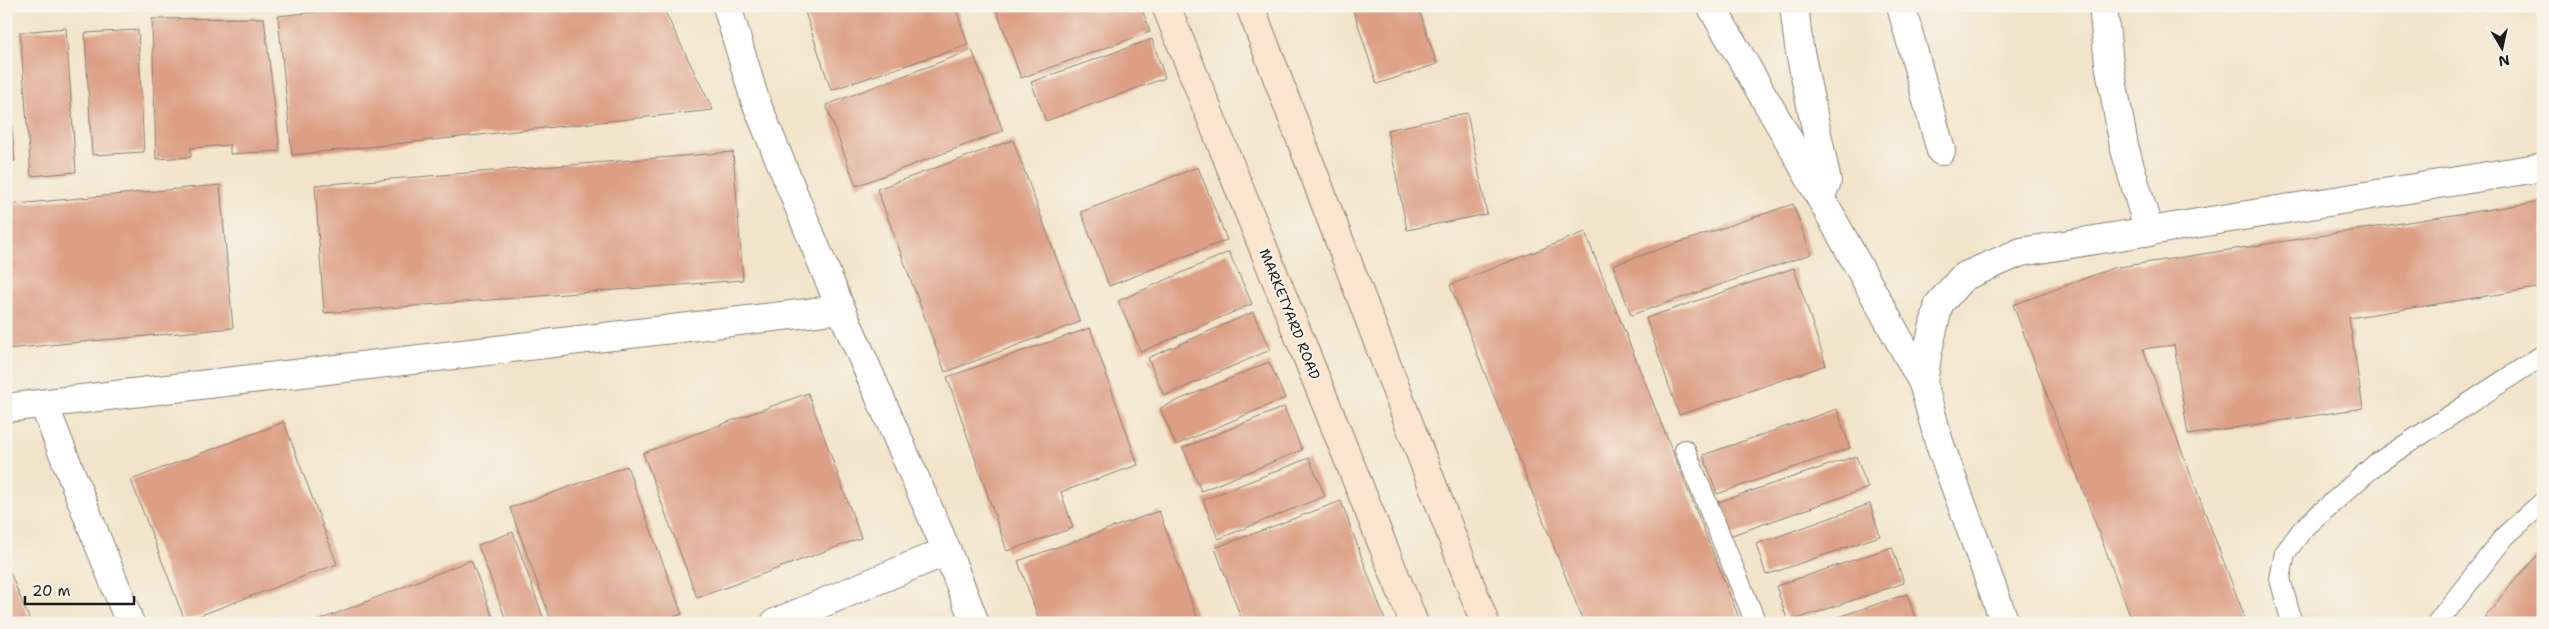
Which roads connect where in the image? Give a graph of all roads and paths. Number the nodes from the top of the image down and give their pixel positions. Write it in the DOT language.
graph roads {
  1 [pos="727,6"];
  2 [pos="1166,6"];
  3 [pos="1250,6"];
  4 [pos="1711,6"];
  5 [pos="1794,6"];
  6 [pos="1901,6"];
  7 [pos="2103,6"];
  8 [pos="1941,151"];
  9 [pos="2543,167"];
  10 [pos="1820,197"];
  11 [pos="2149,232"];
  12 [pos="841,309"];
  13 [pos="2543,355"];
  14 [pos="1923,383"];
  15 [pos="44,405"];
  16 [pos="6,408"];
  17 [pos="1685,450"];
  18 [pos="2543,502"];
  19 [pos="947,551"];
  20 [pos="130,623"];
  21 [pos="775,623"];
  22 [pos="974,623"];
  23 [pos="1414,623"];
  24 [pos="1486,623"];
  25 [pos="1756,623"];
  26 [pos="2006,623"];
  27 [pos="2292,623"];
  28 [pos="2438,623"];
  1 -- 12 [label="street"];
  2 -- 23 [label="street, MARKETYARD ROAD"];
  3 -- 24 [label="street"];
  4 -- 10 [label="street"];
  5 -- 10 [label="street"];
  6 -- 8 [label="street"];
  7 -- 11 [label="street"];
  9 -- 11 [label="street"];
  10 -- 14 [label="street"];
  11 -- 14 [label="street"];
  12 -- 15 [label="street"];
  12 -- 19 [label="street"];
  13 -- 27 [label="lane"];
  14 -- 26 [label="street"];
  15 -- 16 [label="street"];
  15 -- 20 [label="street"];
  17 -- 25 [label="lane"];
  18 -- 28 [label="lane"];
  19 -- 21 [label="street"];
  19 -- 22 [label="street"];
}
